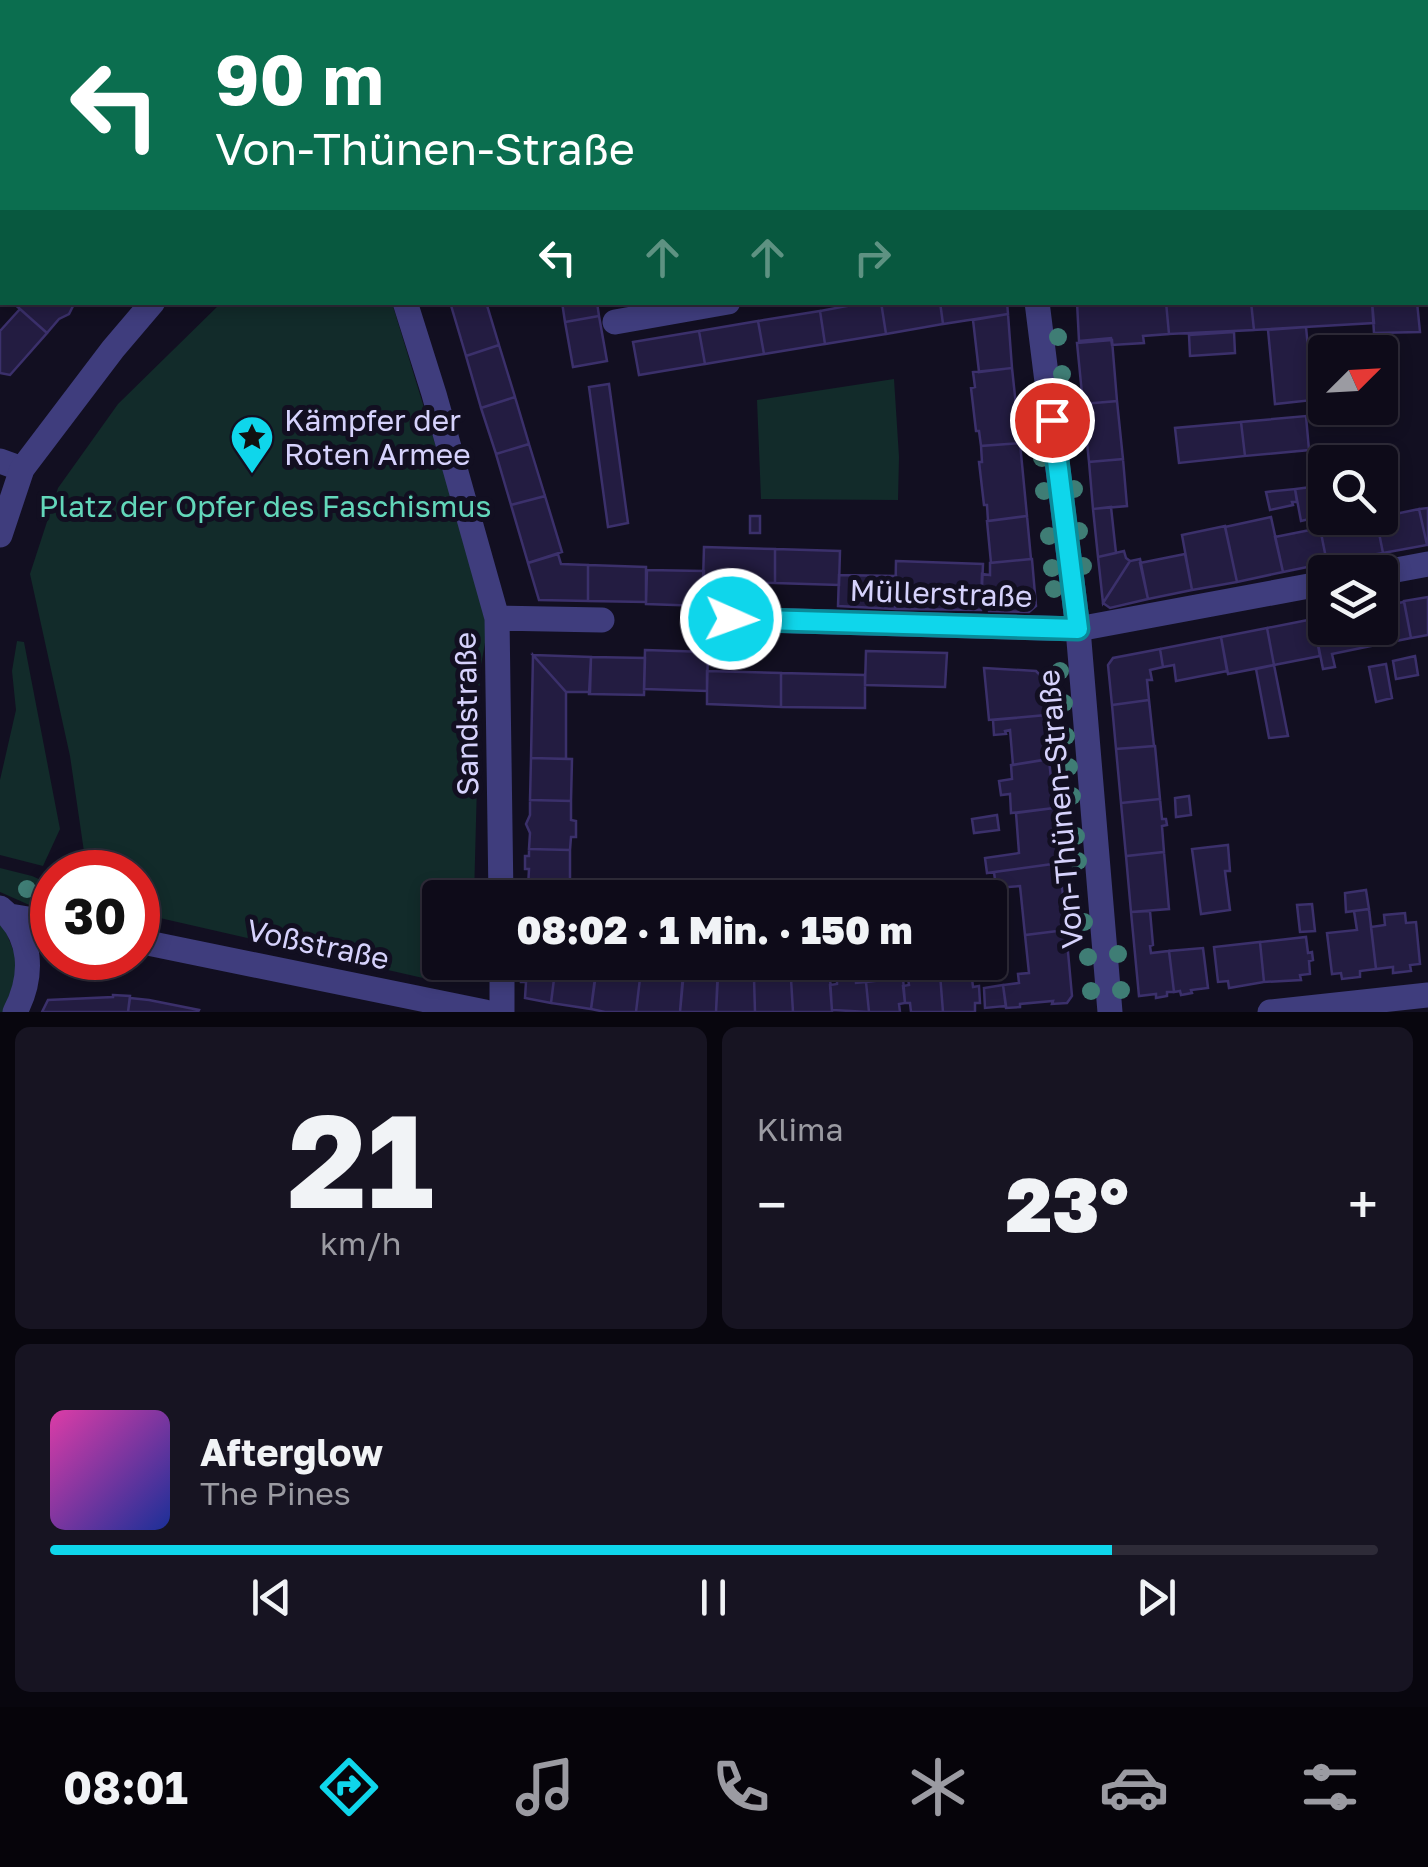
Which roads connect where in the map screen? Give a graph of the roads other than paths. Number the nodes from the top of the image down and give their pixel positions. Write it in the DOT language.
graph roads {
  1 [pos="151,305"];
  2 [pos="405,305"];
  3 [pos="711,305"];
  4 [pos="1037,305"];
  5 [pos="616,322"];
  6 [pos="11,465"];
  7 [pos="0,535"];
  8 [pos="1428,564"];
  9 [pos="1398,570"];
  10 [pos="1308,586"];
  11 [pos="497,618"];
  12 [pos="731,619"];
  13 [pos="602,620"];
  14 [pos="1078,629"];
  15 [pos="501,880"];
  16 [pos="5,912"];
  17 [pos="30,918"];
  18 [pos="160,946"];
  19 [pos="502,980"];
  20 [pos="1428,995"];
  21 [pos="15,1012"];
  22 [pos="485,1012"];
  23 [pos="502,1012"];
  24 [pos="1110,1012"];
  25 [pos="1270,1012"];
  1 -- 6 [label="street"];
  2 -- 11 [label="street, Sandstraße"];
  3 -- 5 [label="street"];
  4 -- 14 [label="street, Von-Thünen-Straße"];
  6 -- 7 [label="street"];
  8 -- 9 [label="street"];
  10 -- 14 [label="street, Müllerstraße"];
  11 -- 13 [label="street"];
  11 -- 15 [label="street, Sandstraße"];
  12 -- 14 [label="street, Müllerstraße"];
  14 -- 24 [label="street, Von-Thünen-Straße"];
  16 -- 17 [label="street"];
  16 -- 21 [label="street"];
  18 -- 22 [label="street, Voßstraße"];
  19 -- 23 [label="street"];
  20 -- 25 [label="street"];
}
